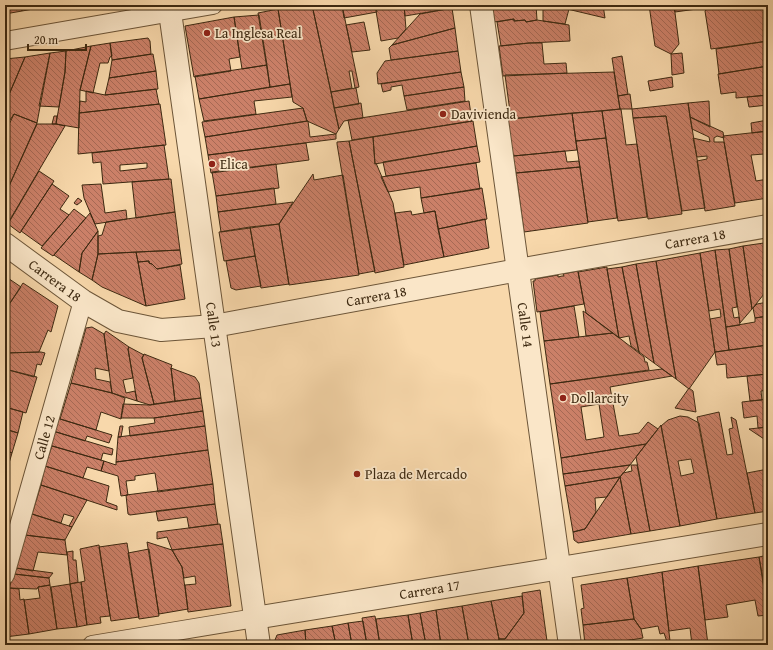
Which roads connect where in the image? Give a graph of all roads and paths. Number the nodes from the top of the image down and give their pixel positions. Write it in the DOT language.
graph roads {
  1 [pos="213,5"];
  2 [pos="481,5"];
  3 [pos="169,9"];
  4 [pos="5,41"];
  5 [pos="768,226"];
  6 [pos="5,244"];
  7 [pos="518,270"];
  8 [pos="83,301"];
  9 [pos="214,326"];
  10 [pos="768,534"];
  11 [pos="560,569"];
  12 [pos="5,575"];
  13 [pos="255,618"];
  14 [pos="92,645"];
  15 [pos="259,645"];
  16 [pos="570,645"];
  1 -- 3 [label="street"];
  2 -- 7 [label="street, Calle 14"];
  3 -- 4 [label="street"];
  3 -- 9 [label="street, Calle 13"];
  5 -- 7 [label="street, Carrera 18"];
  6 -- 8 [label="street, Carrera 18"];
  7 -- 9 [label="street, Carrera 18"];
  7 -- 11 [label="street, Calle 14"];
  8 -- 9 [label="street, Carrera 18"];
  8 -- 12 [label="street, Calle 12"];
  9 -- 13 [label="street, Calle 13"];
  10 -- 11 [label="street, Carrera 17"];
  11 -- 13 [label="street, Carrera 17"];
  11 -- 16 [label="street, Calle 14"];
  13 -- 14 [label="street, Carrera 17"];
  13 -- 15 [label="street, Calle 13"];
}
